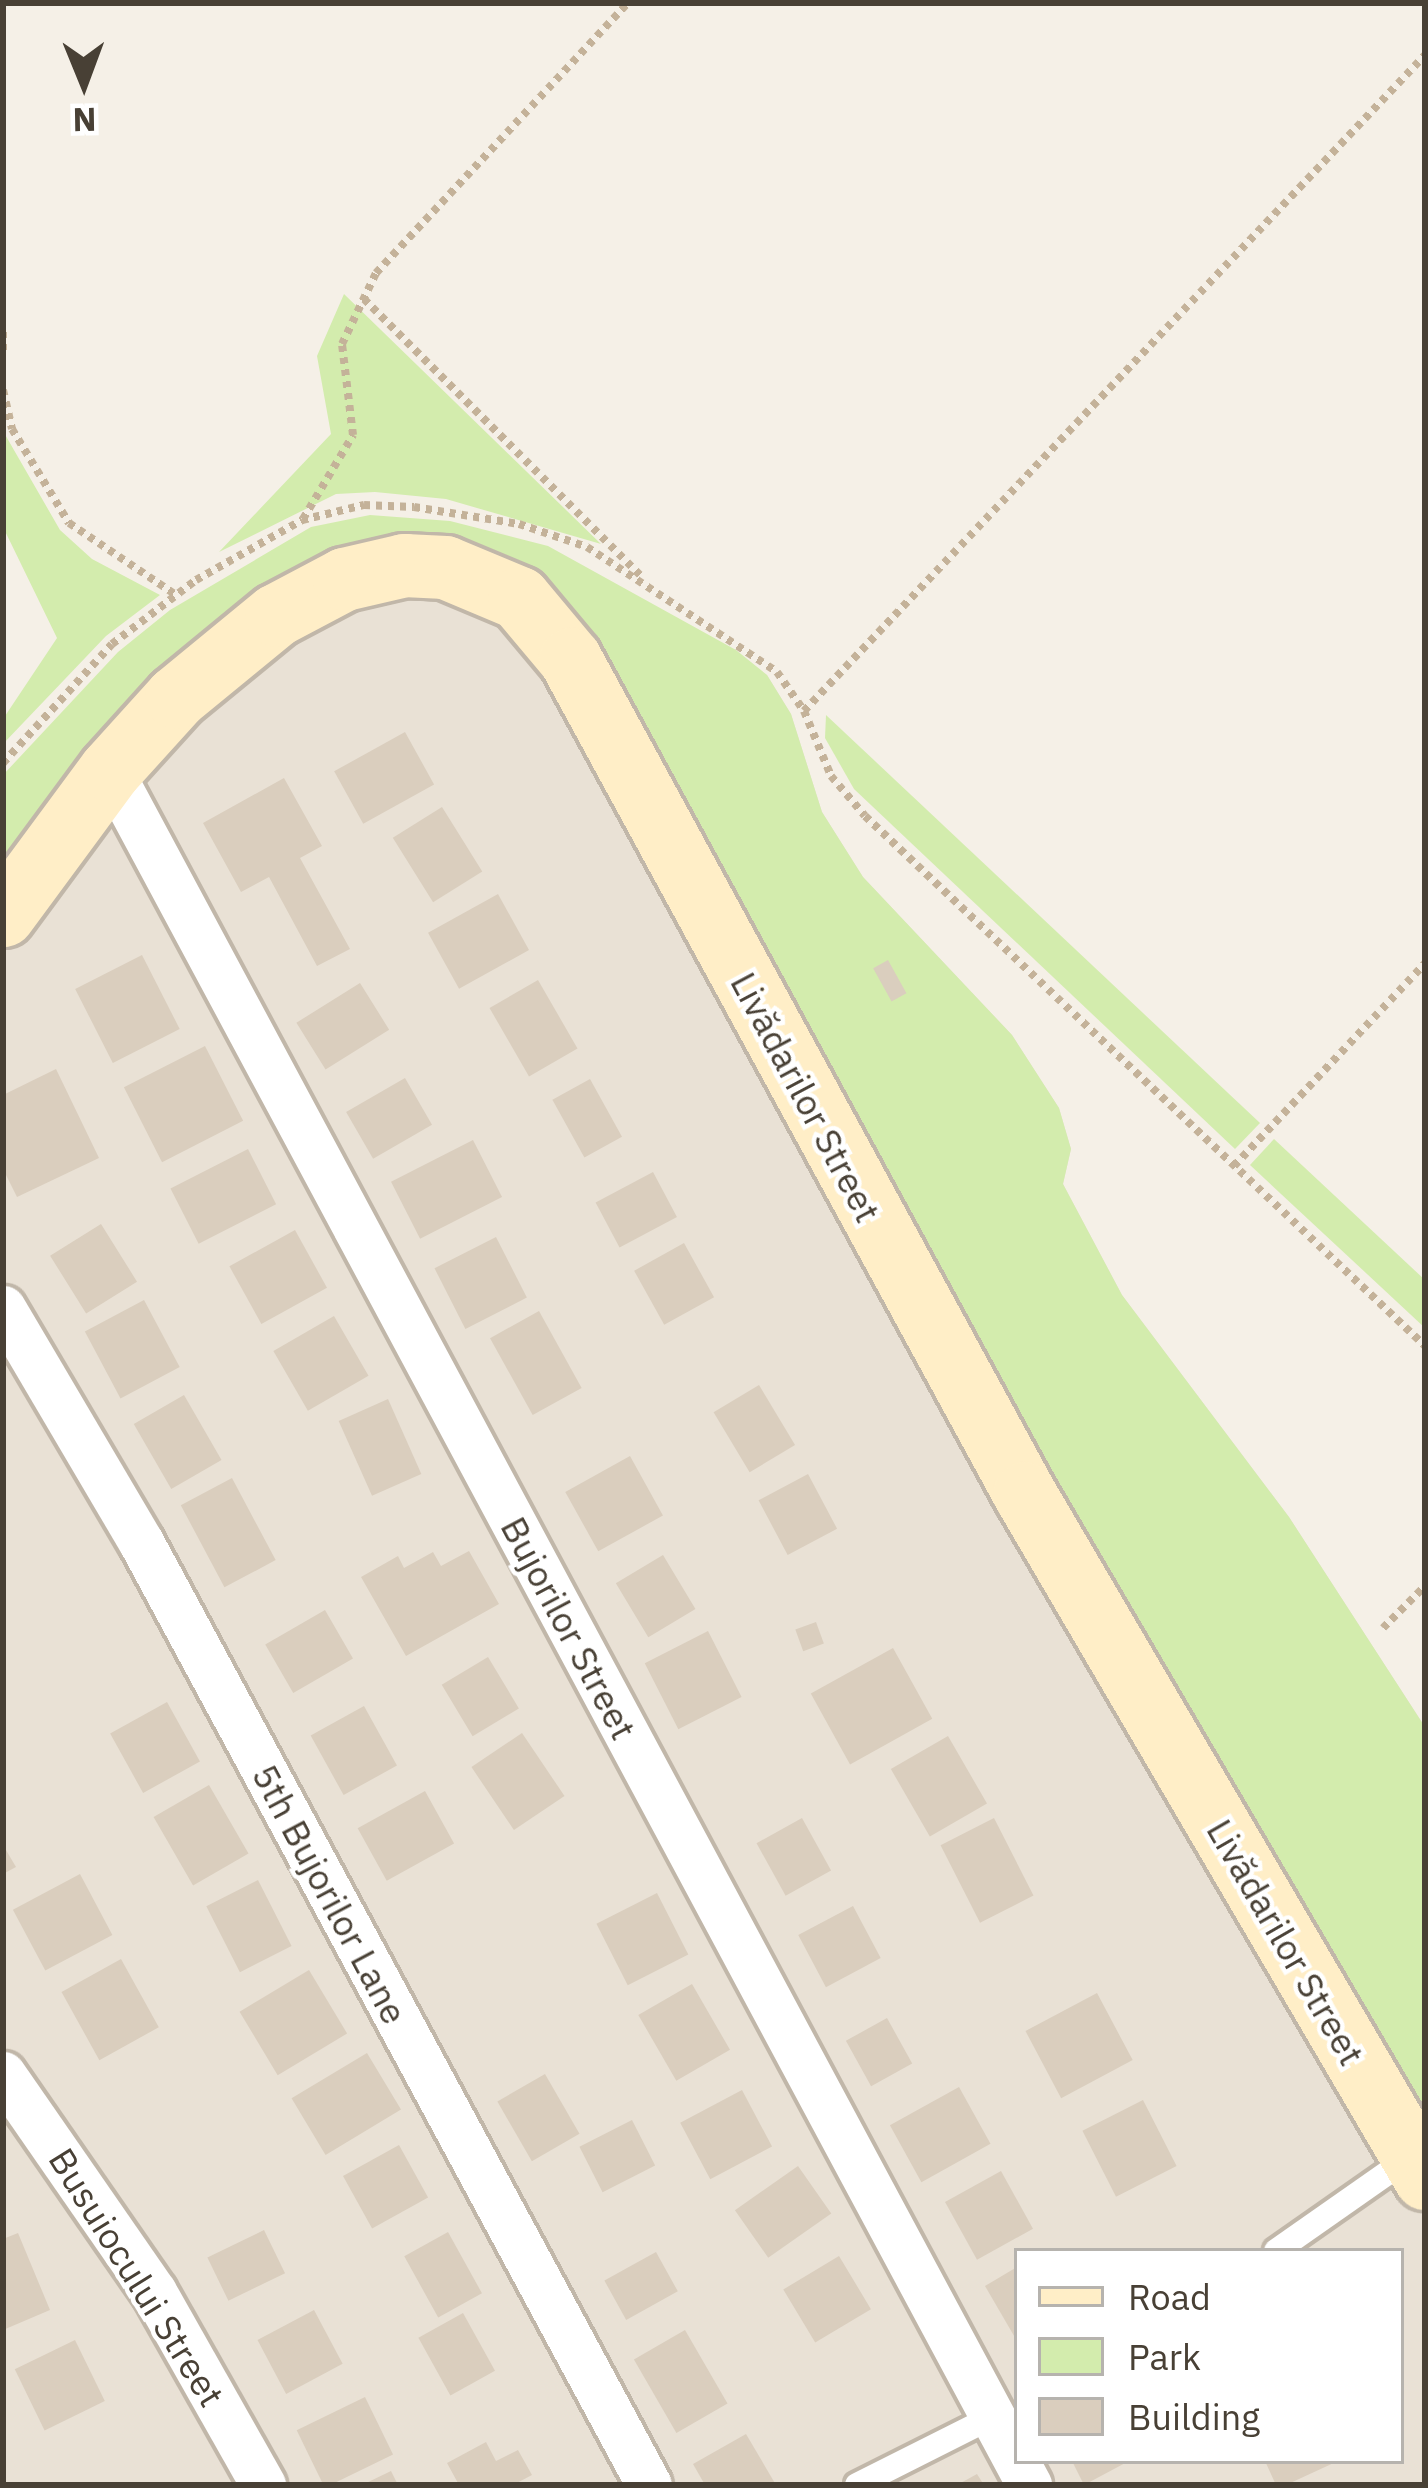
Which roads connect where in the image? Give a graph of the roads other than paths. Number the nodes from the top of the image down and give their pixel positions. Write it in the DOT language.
graph roads {
  1 [pos="110,770"];
  2 [pos="3,915"];
  3 [pos="3,1308"];
  4 [pos="3,2074"];
  5 [pos="1418,2167"];
  6 [pos="1281,2248"];
  7 [pos="992,2417"];
  8 [pos="1014,2459"];
  9 [pos="263,2485"];
  10 [pos="649,2485"];
  11 [pos="857,2485"];
  1 -- 2 [label="street, Livădarilor Street"];
  1 -- 5 [label="street, Livădarilor Street"];
  1 -- 7 [label="street, Bujorilor Street"];
  3 -- 10 [label="street, 5th Bujorilor Lane"];
  4 -- 9 [label="street, Busuiocului Street"];
  5 -- 6 [label="lane"];
  7 -- 8 [label="street, Bujorilor Street"];
  7 -- 11 [label="lane"];
}
